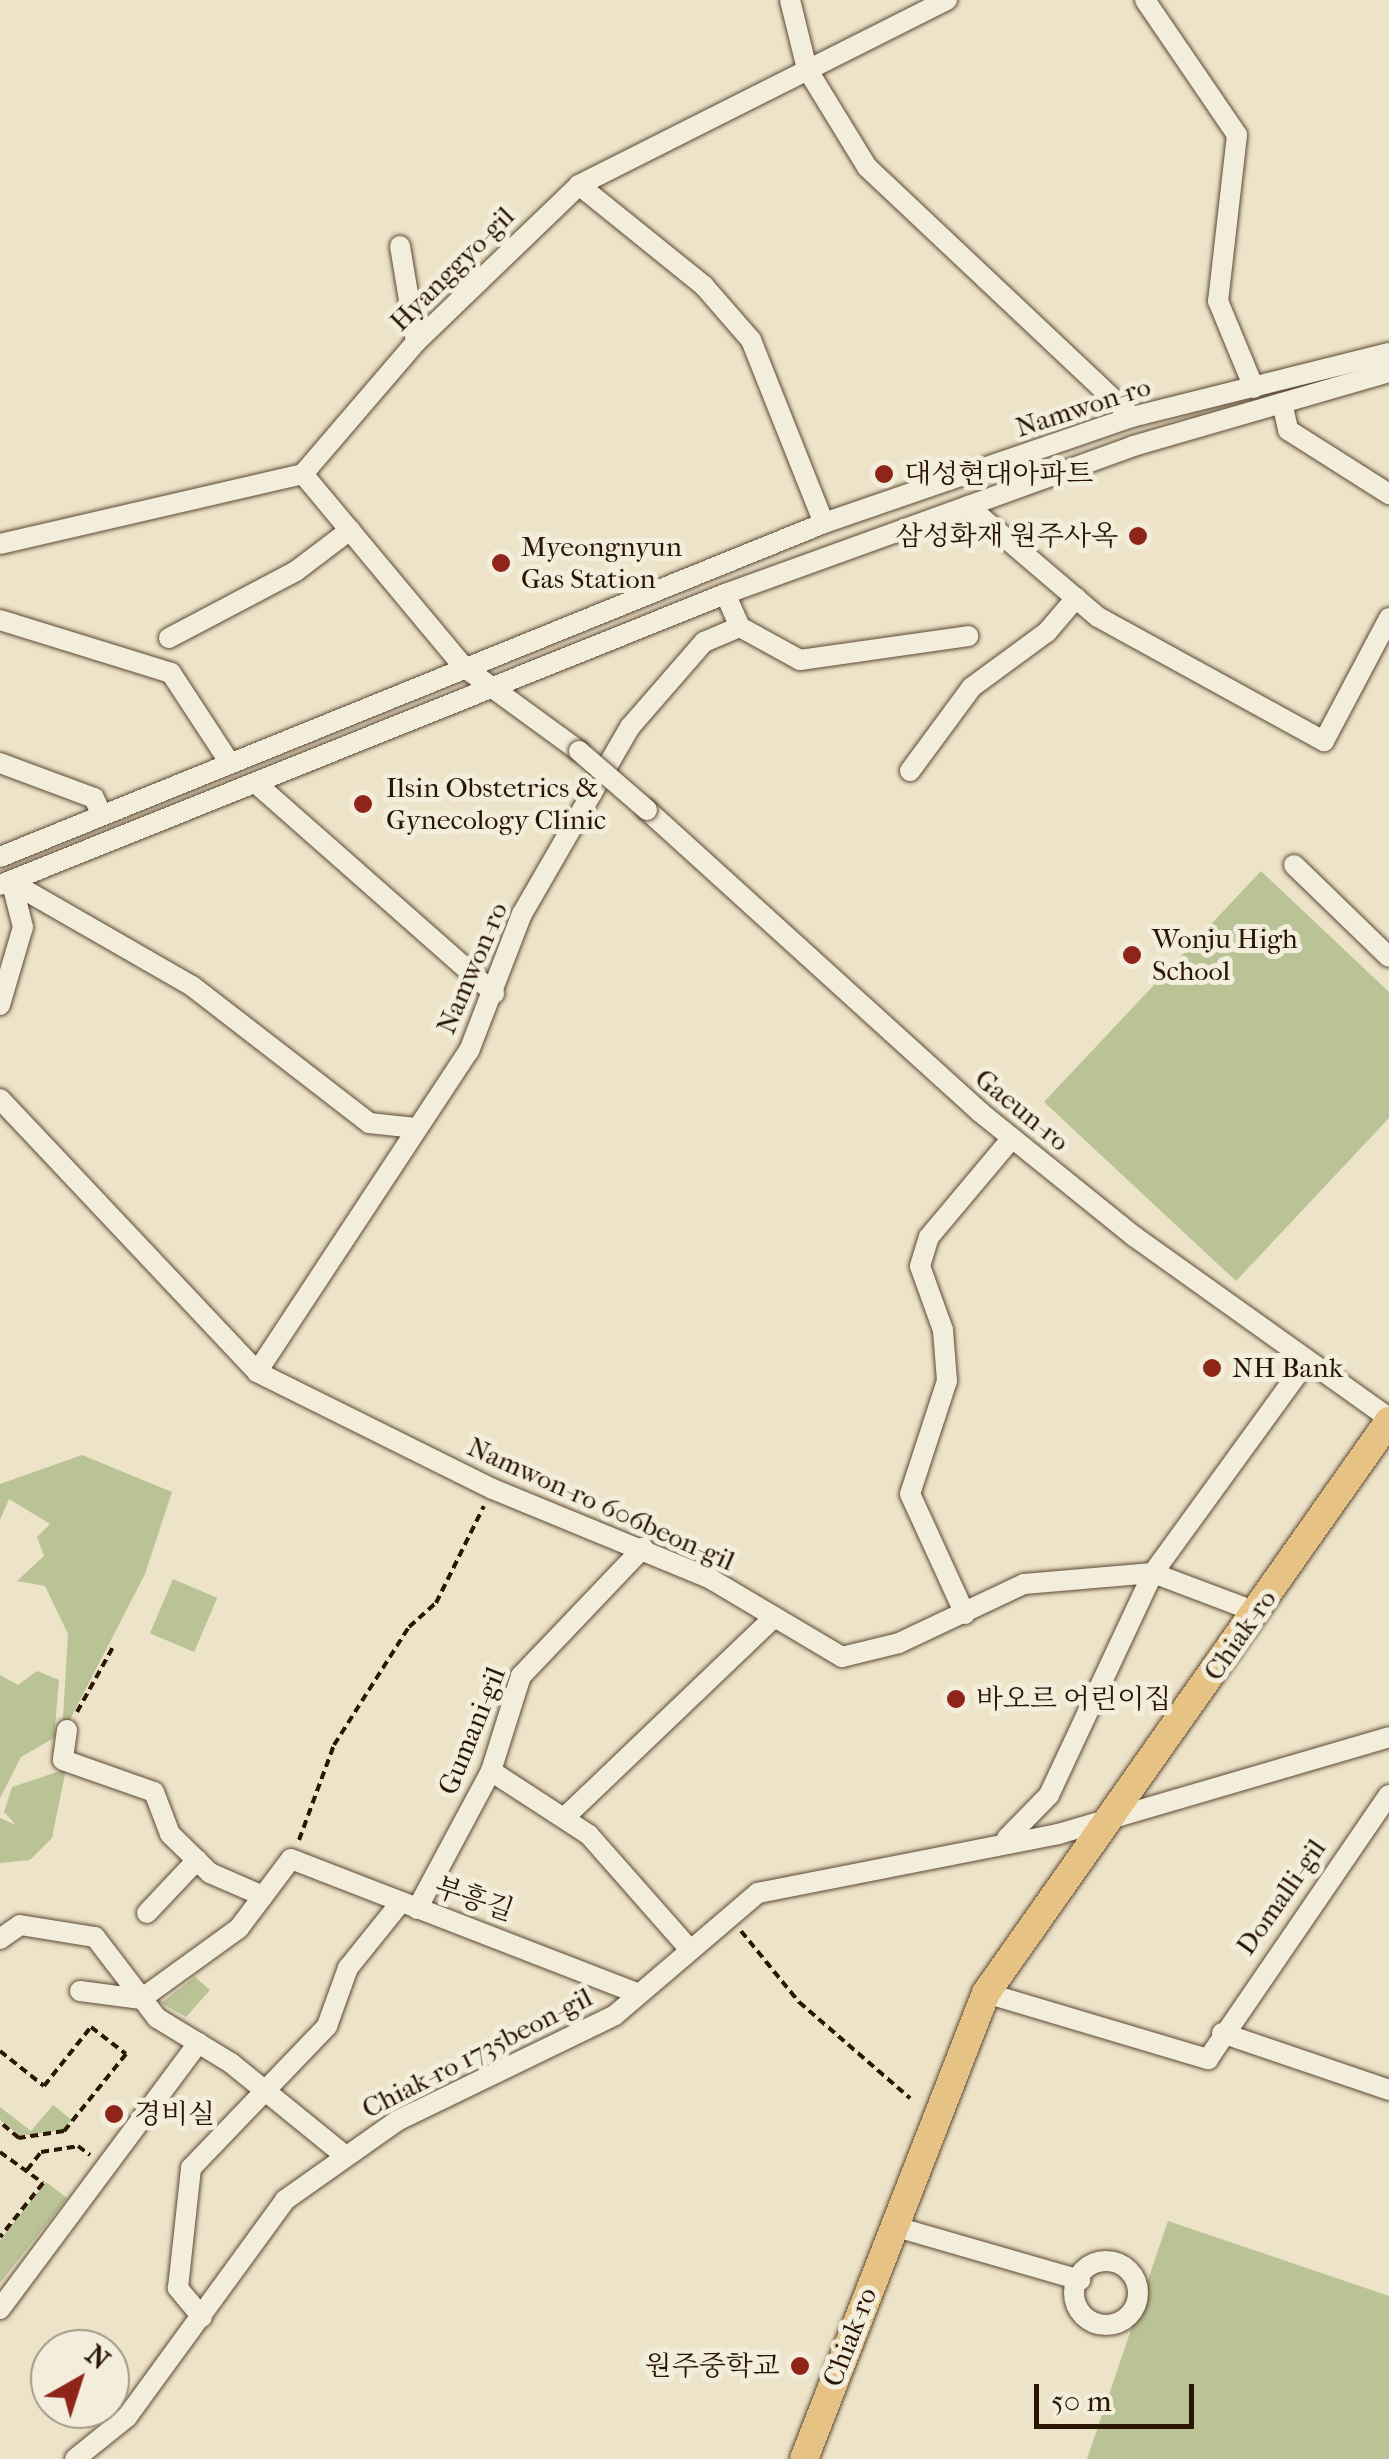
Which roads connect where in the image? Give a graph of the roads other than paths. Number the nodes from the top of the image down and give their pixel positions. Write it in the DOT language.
graph roads {
  1 [pos="790,0"];
  2 [pos="947,0"];
  3 [pos="1145,0"];
  4 [pos="807,69"];
  5 [pos="579,185"];
  6 [pos="400,246"];
  7 [pos="416,342"];
  8 [pos="1389,353"];
  9 [pos="1389,372"];
  10 [pos="1254,388"];
  11 [pos="1282,403"];
  12 [pos="1132,418"];
  13 [pos="302,474"];
  14 [pos="1389,494"];
  15 [pos="968,506"];
  16 [pos="824,523"];
  17 [pos="350,530"];
  18 [pos="0,544"];
  19 [pos="724,594"];
  20 [pos="1076,598"];
  21 [pos="1389,618"];
  22 [pos="0,620"];
  23 [pos="740,627"];
  24 [pos="968,636"];
  25 [pos="169,638"];
  26 [pos="464,667"];
  27 [pos="494,692"];
  28 [pos="0,763"];
  29 [pos="230,763"];
  30 [pos="910,770"];
  31 [pos="258,784"];
  32 [pos="102,815"];
  33 [pos="0,856"];
  34 [pos="1294,865"];
  35 [pos="4,878"];
  36 [pos="1389,957"];
  37 [pos="494,993"];
  38 [pos="0,1005"];
  39 [pos="0,1099"];
  40 [pos="416,1128"];
  41 [pos="1012,1138"];
  42 [pos="1307,1362"];
  43 [pos="257,1372"];
  44 [pos="1389,1420"];
  45 [pos="643,1548"];
  46 [pos="1153,1573"];
  47 [pos="1256,1612"];
  48 [pos="966,1614"];
  49 [pos="774,1617"];
  50 [pos="67,1730"];
  51 [pos="1389,1737"];
  52 [pos="492,1771"];
  53 [pos="1389,1795"];
  54 [pos="1115,1812"];
  55 [pos="564,1818"];
  56 [pos="992,1846"];
  57 [pos="197,1860"];
  58 [pos="264,1896"];
  59 [pos="409,1906"];
  60 [pos="147,1913"];
  61 [pos="0,1939"];
  62 [pos="688,1946"];
  63 [pos="80,1991"];
  64 [pos="637,1993"];
  65 [pos="986,1993"];
  66 [pos="141,1999"];
  67 [pos="1222,2033"];
  68 [pos="198,2043"];
  69 [pos="1389,2090"];
  70 [pos="268,2091"];
  71 [pos="343,2154"];
  72 [pos="893,2226"];
  73 [pos="1080,2280"];
  74 [pos="0,2309"];
  75 [pos="202,2317"];
  76 [pos="75,2459"];
  77 [pos="804,2459"];
  1 -- 4 [label="street"];
  2 -- 4 [label="street, Hyanggyo-gil"];
  3 -- 10 [label="street"];
  4 -- 5 [label="street, Hyanggyo-gil"];
  4 -- 12 [label="street"];
  5 -- 7 [label="street, Hyanggyo-gil"];
  5 -- 16 [label="street"];
  6 -- 7 [label="street"];
  7 -- 13 [label="street, Hyanggyo-gil"];
  8 -- 10 [label="street, Namwon-ro"];
  9 -- 11 [label="street, Namwon-ro"];
  10 -- 12 [label="street, Namwon-ro"];
  11 -- 14 [label="street"];
  11 -- 15 [label="street, Namwon-ro"];
  12 -- 16 [label="street, Namwon-ro"];
  13 -- 17 [label="street"];
  13 -- 18 [label="street"];
  15 -- 19 [label="street, Namwon-ro"];
  15 -- 20 [label="street"];
  16 -- 26 [label="street, Namwon-ro"];
  17 -- 25 [label="street"];
  17 -- 26 [label="street"];
  19 -- 23 [label="street"];
  19 -- 27 [label="street, Namwon-ro"];
  20 -- 21 [label="street"];
  20 -- 30 [label="street"];
  22 -- 29 [label="street"];
  23 -- 24 [label="street"];
  23 -- 37 [label="street, Namwon-ro"];
  26 -- 27 [label="street"];
  26 -- 29 [label="street, Namwon-ro"];
  27 -- 31 [label="street, Namwon-ro"];
  27 -- 41 [label="street, Gaeun-ro, bridge"];
  28 -- 32 [label="street"];
  29 -- 32 [label="street, Namwon-ro"];
  31 -- 35 [label="street, Namwon-ro"];
  31 -- 37 [label="street"];
  32 -- 33 [label="street, Namwon-ro"];
  34 -- 36 [label="street"];
  35 -- 38 [label="street"];
  35 -- 40 [label="street"];
  37 -- 40 [label="street, Namwon-ro"];
  39 -- 43 [label="street, Namwon-ro 606beon-gil"];
  40 -- 43 [label="street"];
  41 -- 42 [label="street, Gaeun-ro"];
  41 -- 48 [label="street"];
  42 -- 44 [label="street, Gaeun-ro"];
  42 -- 46 [label="street"];
  43 -- 45 [label="street, Namwon-ro 606beon-gil"];
  44 -- 47 [label="main road, Chiak-ro"];
  45 -- 49 [label="street, Namwon-ro 606beon-gil"];
  45 -- 52 [label="street, Gumani-gil"];
  46 -- 47 [label="street"];
  46 -- 48 [label="street, Namwon-ro 606beon-gil"];
  46 -- 56 [label="street"];
  47 -- 54 [label="main road, Chiak-ro"];
  48 -- 49 [label="street, Namwon-ro 606beon-gil"];
  49 -- 55 [label="street"];
  50 -- 57 [label="street"];
  51 -- 54 [label="street"];
  52 -- 55 [label="street"];
  52 -- 59 [label="street, Gumani-gil"];
  53 -- 67 [label="street, Domalli-gil"];
  54 -- 56 [label="street, Chiak-ro 1735beon-gil"];
  54 -- 65 [label="main road, Chiak-ro"];
  55 -- 62 [label="street"];
  56 -- 62 [label="street, Chiak-ro 1735beon-gil"];
  57 -- 58 [label="street"];
  57 -- 60 [label="street"];
  58 -- 59 [label="street, 부흥길"];
  58 -- 66 [label="street"];
  59 -- 64 [label="street, 부흥길"];
  59 -- 70 [label="street, Gumani-gil"];
  61 -- 66 [label="street"];
  62 -- 64 [label="street, Chiak-ro 1735beon-gil"];
  63 -- 66 [label="street"];
  64 -- 71 [label="street, Chiak-ro 1735beon-gil"];
  65 -- 67 [label="street"];
  65 -- 72 [label="main road, Chiak-ro"];
  66 -- 68 [label="street"];
  67 -- 69 [label="street"];
  68 -- 70 [label="street"];
  68 -- 74 [label="street"];
  70 -- 71 [label="street"];
  70 -- 75 [label="street, Gumani-gil"];
  71 -- 75 [label="street, Chiak-ro 1735beon-gil"];
  72 -- 73 [label="street"];
  72 -- 77 [label="main road, Chiak-ro"];
  75 -- 76 [label="street, Chiak-ro 1735beon-gil"];
}
